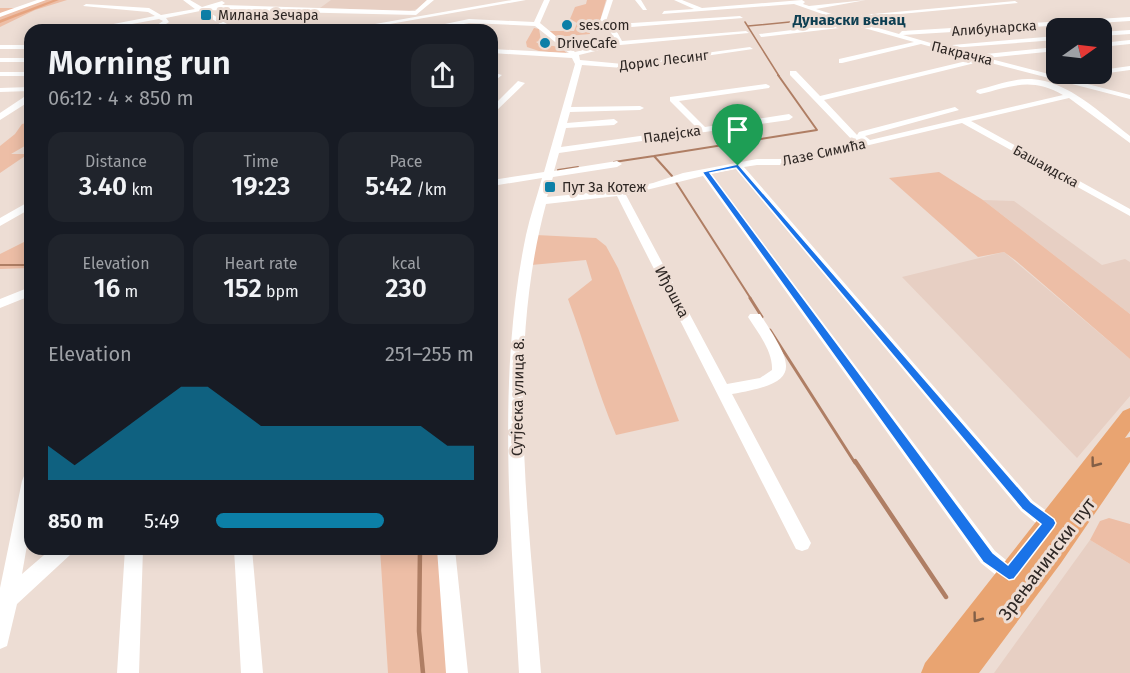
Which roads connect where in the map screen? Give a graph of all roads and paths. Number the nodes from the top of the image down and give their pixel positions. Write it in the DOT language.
graph roads {
  1 [pos="43,0"];
  2 [pos="99,0"];
  3 [pos="186,0"];
  4 [pos="226,0"];
  5 [pos="327,0"];
  6 [pos="431,0"];
  7 [pos="523,0"];
  8 [pos="547,0"];
  9 [pos="610,0"];
  10 [pos="638,0"];
  11 [pos="677,0"];
  12 [pos="810,0"];
  13 [pos="863,0"];
  14 [pos="796,3"];
  15 [pos="1015,3"];
  16 [pos="891,5"];
  17 [pos="214,7"];
  18 [pos="807,8"];
  19 [pos="200,9"];
  20 [pos="645,9"];
  21 [pos="313,10"];
  22 [pos="702,10"];
  23 [pos="1,13"];
  24 [pos="664,13"];
  25 [pos="819,13"];
  26 [pos="419,15"];
  27 [pos="162,16"];
  28 [pos="1094,16"];
  29 [pos="740,18"];
  30 [pos="833,18"];
  31 [pos="1130,19"];
  32 [pos="98,21"];
  33 [pos="603,21"];
  34 [pos="101,24"];
  35 [pos="125,24"];
  36 [pos="163,24"];
  37 [pos="224,24"];
  38 [pos="374,24"];
  39 [pos="433,24"];
  40 [pos="456,24"];
  41 [pos="537,24"];
  42 [pos="853,24"];
  43 [pos="871,28"];
  44 [pos="1130,32"];
  45 [pos="746,33"];
  46 [pos="1112,33"];
  47 [pos="761,34"];
  48 [pos="894,34"];
  49 [pos="1046,34"];
  50 [pos="1046,39"];
  51 [pos="620,42"];
  52 [pos="919,42"];
  53 [pos="1130,42"];
  54 [pos="1112,44"];
  55 [pos="0,47"];
  56 [pos="24,47"];
  57 [pos="936,47"];
  58 [pos="750,49"];
  59 [pos="1046,50"];
  60 [pos="498,53"];
  61 [pos="973,57"];
  62 [pos="577,58"];
  63 [pos="0,60"];
  64 [pos="24,60"];
  65 [pos="983,60"];
  66 [pos="842,61"];
  67 [pos="1130,68"];
  68 [pos="1112,70"];
  69 [pos="793,73"];
  70 [pos="0,74"];
  71 [pos="24,74"];
  72 [pos="1046,74"];
  73 [pos="521,82"];
  74 [pos="1083,84"];
  75 [pos="766,86"];
  76 [pos="24,88"];
  77 [pos="0,90"];
  78 [pos="980,92"];
  79 [pos="1069,96"];
  80 [pos="1130,97"];
  81 [pos="819,99"];
  82 [pos="24,101"];
  83 [pos="498,106"];
  84 [pos="640,108"];
  85 [pos="567,110"];
  86 [pos="955,110"];
  87 [pos="0,117"];
  88 [pos="789,117"];
  89 [pos="962,120"];
  90 [pos="614,122"];
  91 [pos="562,126"];
  92 [pos="704,130"];
  93 [pos="1130,140"];
  94 [pos="864,143"];
  95 [pos="555,151"];
  96 [pos="617,164"];
  97 [pos="738,166"];
  98 [pos="549,171"];
  99 [pos="705,172"];
  100 [pos="498,177"];
  101 [pos="498,182"];
  102 [pos="620,193"];
  103 [pos="541,201"];
  104 [pos="24,208"];
  105 [pos="1130,213"];
  106 [pos="0,223"];
  107 [pos="24,294"];
  108 [pos="0,304"];
  109 [pos="755,317"];
  110 [pos="724,390"];
  111 [pos="1130,416"];
  112 [pos="1130,445"];
  113 [pos="24,508"];
  114 [pos="1049,523"];
  115 [pos="802,543"];
  116 [pos="57,555"];
  117 [pos="134,555"];
  118 [pos="243,555"];
  119 [pos="447,555"];
  120 [pos="1009,574"];
  121 [pos="3,602"];
  122 [pos="0,639"];
  123 [pos="128,673"];
  124 [pos="252,673"];
  125 [pos="457,673"];
  126 [pos="530,673"];
  127 [pos="935,673"];
  128 [pos="962,673"];
  1 -- 23 [label="street"];
  2 -- 27 [label="street"];
  3 -- 19 [label="street"];
  4 -- 17 [label="street"];
  5 -- 21 [label="street"];
  6 -- 26 [label="street"];
  7 -- 26 [label="street"];
  8 -- 41 [label="street"];
  9 -- 33 [label="street"];
  10 -- 20 [label="street"];
  11 -- 22 [label="street"];
  12 -- 14 [label="street"];
  13 -- 18 [label="street"];
  14 -- 18 [label="street, Пакрачка"];
  14 -- 22 [label="street"];
  15 -- 30 [label="street"];
  16 -- 25 [label="street"];
  17 -- 19 [label="street"];
  17 -- 21 [label="street"];
  18 -- 25 [label="street, Пакрачка"];
  19 -- 27 [label="street"];
  19 -- 37 [label="street"];
  21 -- 26 [label="street"];
  22 -- 24 [label="street"];
  25 -- 30 [label="street, Пакрачка"];
  26 -- 38 [label="street"];
  26 -- 39 [label="street"];
  27 -- 35 [label="street"];
  27 -- 36 [label="street"];
  28 -- 43 [label="street"];
  29 -- 51 [label="street"];
  30 -- 42 [label="street, Пакрачка"];
  31 -- 48 [label="street, Алибунарска"];
  32 -- 34 [label="street"];
  40 -- 41 [label="street"];
  41 -- 62 [label="street"];
  42 -- 43 [label="street, Пакрачка"];
  42 -- 47 [label="street"];
  43 -- 48 [label="street, Пакрачка"];
  44 -- 46 [label="street"];
  45 -- 51 [label="street"];
  48 -- 52 [label="street, Пакрачка"];
  49 -- 52 [label="street"];
  50 -- 57 [label="street"];
  51 -- 62 [label="street"];
  52 -- 57 [label="street, Пакрачка"];
  52 -- 66 [label="street"];
  53 -- 54 [label="street"];
  55 -- 56 [label="street"];
  57 -- 61 [label="street, Пакрачка"];
  58 -- 62 [label="street, Дорис Лесинг"];
  59 -- 61 [label="street"];
  60 -- 62 [label="street"];
  61 -- 65 [label="street, Пакрачка"];
  62 -- 85 [label="street, Сутјеска улица 8."];
  63 -- 64 [label="street"];
  65 -- 72 [label="street, Пакрачка"];
  65 -- 81 [label="street"];
  67 -- 68 [label="street"];
  69 -- 81 [label="street"];
  70 -- 71 [label="street"];
  73 -- 83 [label="street"];
  74 -- 80 [label="street, Пакрачка"];
  75 -- 92 [label="street"];
  76 -- 77 [label="street"];
  78 -- 79 [label="street"];
  79 -- 89 [label="street, Лазе Симића"];
  79 -- 93 [label="street"];
  81 -- 94 [label="street"];
  82 -- 87 [label="street"];
  84 -- 85 [label="street"];
  85 -- 91 [label="street, Сутјеска улица 8."];
  86 -- 94 [label="street"];
  88 -- 92 [label="street, Падејска"];
  89 -- 94 [label="street, Лазе Симића"];
  89 -- 105 [label="street, Башаидска"];
  90 -- 91 [label="street"];
  91 -- 95 [label="street, Сутјеска улица 8."];
  92 -- 95 [label="street, Падејска"];
  94 -- 97 [label="street, Лазе Симића"];
  95 -- 98 [label="street, Сутјеска улица 8."];
  96 -- 98 [label="street"];
  97 -- 99 [label="street, Лазе Симића"];
  97 -- 114 [label="street"];
  98 -- 100 [label="street"];
  98 -- 101 [label="street"];
  98 -- 103 [label="street, Сутјеска улица 8."];
  99 -- 102 [label="street, Лазе Симића"];
  99 -- 120 [label="street"];
  102 -- 103 [label="street, Лазе Симића"];
  102 -- 110 [label="street, Иђошка"];
  103 -- 126 [label="street, Сутјеска улица 8."];
  104 -- 106 [label="street"];
  107 -- 108 [label="street"];
  109 -- 110 [label="street"];
  110 -- 115 [label="street, Иђошка"];
  111 -- 114 [label="main road, Зрењанински пут, one-way"];
  112 -- 128 [label="main road, Зрењанински пут"];
  113 -- 121 [label="street"];
  114 -- 120 [label="main road, Зрењанински пут"];
  116 -- 121 [label="street"];
  117 -- 123 [label="street"];
  118 -- 124 [label="street"];
  119 -- 125 [label="street"];
  120 -- 127 [label="main road, Зрењанински пут, one-way"];
  121 -- 122 [label="street"];
}
